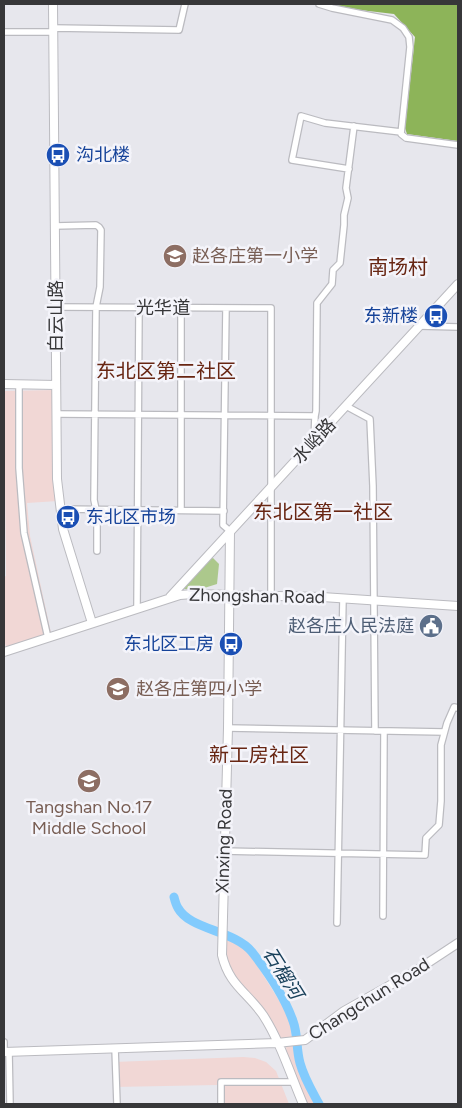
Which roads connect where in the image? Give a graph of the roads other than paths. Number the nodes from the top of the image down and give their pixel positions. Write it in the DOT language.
graph roads {
  1 [pos="53,4"];
  2 [pos="185,4"];
  3 [pos="319,4"];
  4 [pos="54,30"];
  5 [pos="4,32"];
  6 [pos="354,126"];
  7 [pos="401,132"];
  8 [pos="458,145"];
  9 [pos="349,169"];
  10 [pos="55,226"];
  11 [pos="458,284"];
  12 [pos="56,307"];
  13 [pos="96,307"];
  14 [pos="139,308"];
  15 [pos="181,308"];
  16 [pos="226,308"];
  17 [pos="419,326"];
  18 [pos="458,327"];
  19 [pos="4,384"];
  20 [pos="19,384"];
  21 [pos="56,385"];
  22 [pos="346,406"];
  23 [pos="57,414"];
  24 [pos="96,415"];
  25 [pos="138,415"];
  26 [pos="181,415"];
  27 [pos="224,415"];
  28 [pos="271,416"];
  29 [pos="315,416"];
  30 [pos="314,440"];
  31 [pos="271,487"];
  32 [pos="60,509"];
  33 [pos="96,510"];
  34 [pos="138,510"];
  35 [pos="181,510"];
  36 [pos="224,511"];
  37 [pos="230,532"];
  38 [pos="96,551"];
  39 [pos="230,595"];
  40 [pos="271,596"];
  41 [pos="169,598"];
  42 [pos="343,598"];
  43 [pos="374,600"];
  44 [pos="458,606"];
  45 [pos="137,608"];
  46 [pos="92,624"];
  47 [pos="48,638"];
  48 [pos="4,651"];
  49 [pos="458,708"];
  50 [pos="228,728"];
  51 [pos="341,730"];
  52 [pos="374,731"];
  53 [pos="384,731"];
  54 [pos="444,732"];
  55 [pos="224,851"];
  56 [pos="339,853"];
  57 [pos="383,854"];
  58 [pos="383,916"];
  59 [pos="337,923"];
  60 [pos="458,943"];
  61 [pos="4,1042"];
  62 [pos="277,1043"];
  63 [pos="116,1048"];
  64 [pos="6,1052"];
  65 [pos="293,1082"];
  66 [pos="10,1104"];
  67 [pos="117,1104"];
  68 [pos="221,1104"];
  69 [pos="303,1104"];
  1 -- 4 [label="street, 白云山路"];
  2 -- 4 [label="street"];
  3 -- 7 [label="street"];
  4 -- 5 [label="street"];
  4 -- 10 [label="street, 白云山路"];
  6 -- 7 [label="street"];
  6 -- 9 [label="street"];
  6 -- 9 [label="street"];
  7 -- 8 [label="street"];
  9 -- 29 [label="street"];
  10 -- 12 [label="street, 白云山路"];
  10 -- 13 [label="street"];
  11 -- 17 [label="street, 水峪路"];
  12 -- 13 [label="street, 光华道"];
  12 -- 21 [label="street, 白云山路"];
  13 -- 14 [label="street, 光华道"];
  13 -- 24 [label="street"];
  14 -- 15 [label="street, 光华道"];
  14 -- 25 [label="street"];
  15 -- 16 [label="street, 光华道"];
  15 -- 26 [label="street"];
  16 -- 27 [label="street"];
  16 -- 28 [label="street, 光华道"];
  17 -- 18 [label="street"];
  17 -- 22 [label="street, 水峪路"];
  19 -- 20 [label="street"];
  20 -- 21 [label="street"];
  20 -- 47 [label="street"];
  21 -- 23 [label="street, 白云山路"];
  22 -- 30 [label="street, 水峪路"];
  22 -- 43 [label="street"];
  23 -- 24 [label="street"];
  23 -- 32 [label="street, 白云山路"];
  24 -- 25 [label="street"];
  24 -- 33 [label="street"];
  25 -- 26 [label="street"];
  25 -- 34 [label="street"];
  26 -- 27 [label="street"];
  26 -- 35 [label="street"];
  27 -- 28 [label="street"];
  27 -- 36 [label="street"];
  28 -- 29 [label="street"];
  28 -- 31 [label="street"];
  29 -- 30 [label="street"];
  30 -- 31 [label="street, 水峪路"];
  31 -- 37 [label="street, 水峪路"];
  31 -- 40 [label="street"];
  32 -- 33 [label="street"];
  32 -- 46 [label="street, 白云山路"];
  33 -- 34 [label="street"];
  33 -- 38 [label="street"];
  34 -- 35 [label="street"];
  34 -- 45 [label="street"];
  35 -- 36 [label="street"];
  36 -- 37 [label="street"];
  37 -- 39 [label="street, Xinxing Road"];
  37 -- 41 [label="street, 水峪路"];
  39 -- 40 [label="street, Zhongshan Road"];
  39 -- 41 [label="street, Zhongshan Road"];
  39 -- 50 [label="street, Xinxing Road"];
  40 -- 42 [label="street, Zhongshan Road"];
  41 -- 45 [label="street, Zhongshan Road"];
  42 -- 43 [label="street, Zhongshan Road"];
  42 -- 51 [label="street"];
  43 -- 44 [label="street, Zhongshan Road"];
  43 -- 52 [label="street"];
  45 -- 46 [label="street, Zhongshan Road"];
  46 -- 47 [label="street, Zhongshan Road"];
  47 -- 48 [label="street, Zhongshan Road"];
  49 -- 54 [label="street"];
  50 -- 51 [label="street"];
  50 -- 55 [label="street, Xinxing Road"];
  51 -- 52 [label="street"];
  51 -- 56 [label="street"];
  52 -- 53 [label="street"];
  53 -- 54 [label="street"];
  53 -- 57 [label="street"];
  54 -- 57 [label="street"];
  55 -- 56 [label="street"];
  55 -- 62 [label="street, Xinxing Road"];
  56 -- 57 [label="street"];
  56 -- 59 [label="street"];
  57 -- 58 [label="street"];
  60 -- 62 [label="street, Changchun Road"];
  61 -- 64 [label="street"];
  62 -- 63 [label="street, Changchun Road"];
  62 -- 65 [label="street, Xinxing Road"];
  63 -- 64 [label="street, Changchun Road"];
  63 -- 67 [label="street"];
  64 -- 66 [label="street"];
  65 -- 68 [label="street"];
  65 -- 69 [label="street, Xinxing Road"];
}
